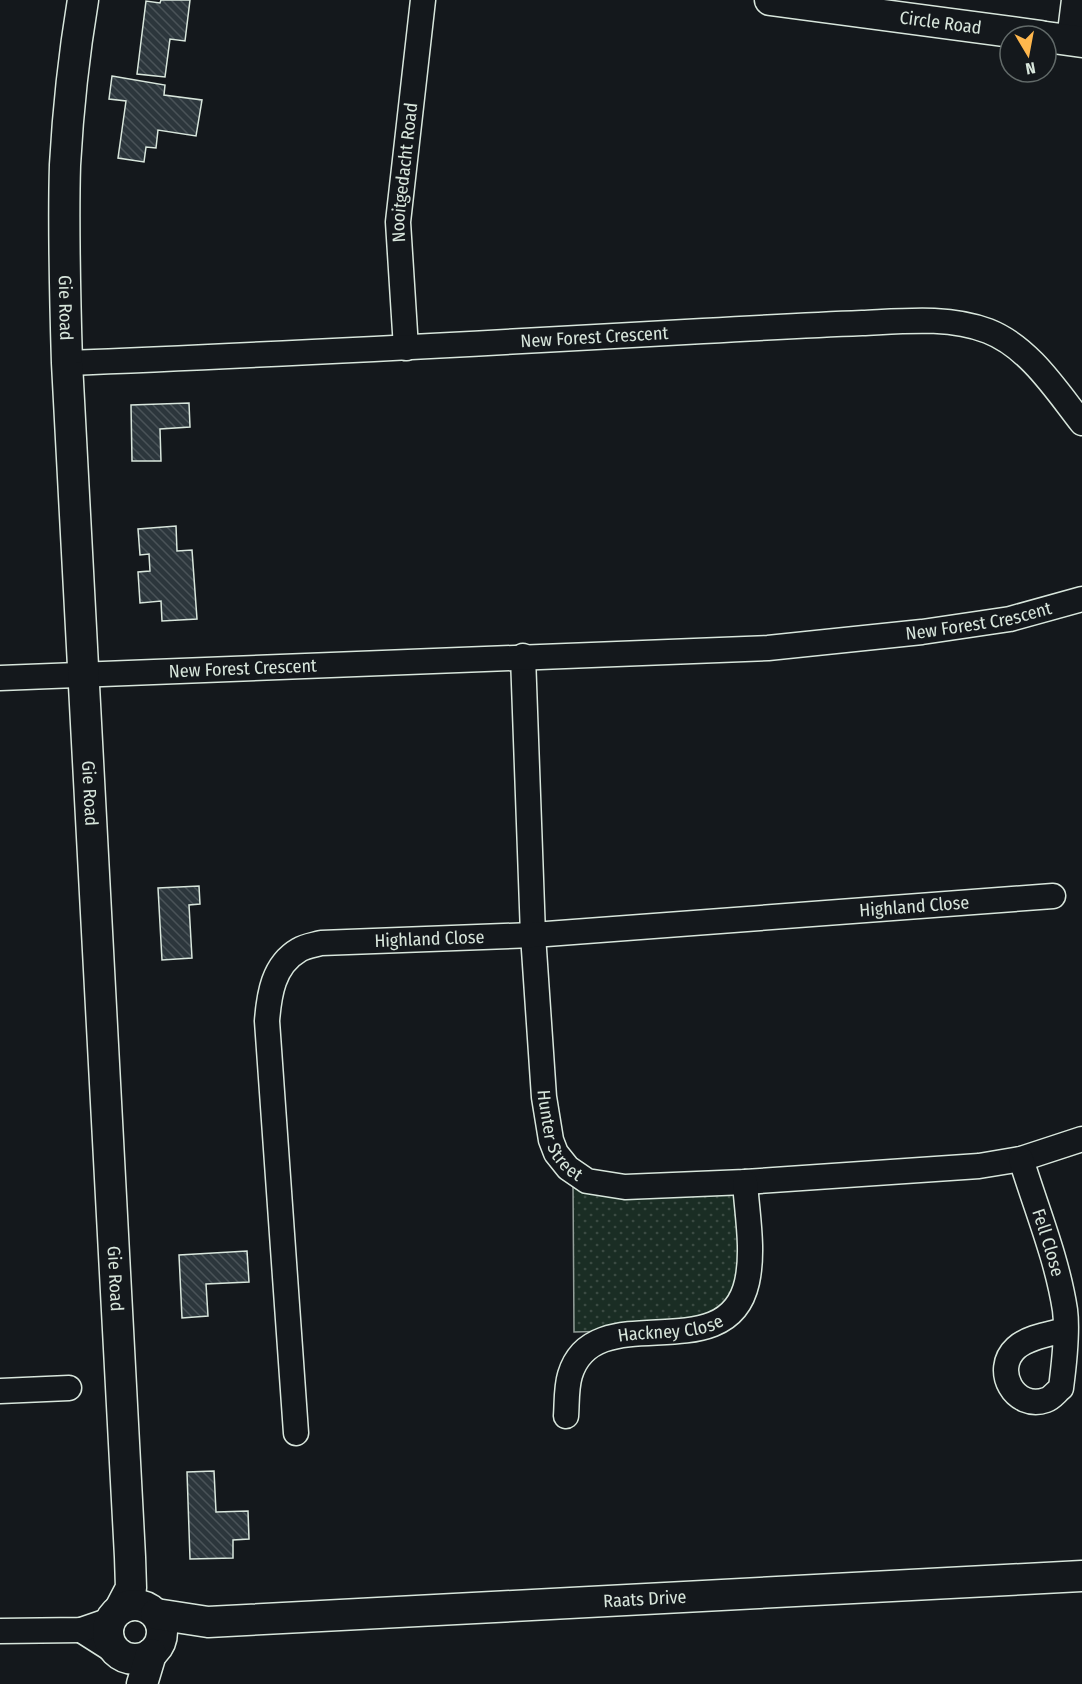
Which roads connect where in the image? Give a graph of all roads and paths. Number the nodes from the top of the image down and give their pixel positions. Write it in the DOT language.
graph roads {
  1 [pos="83,0"];
  2 [pos="423,0"];
  3 [pos="770,0"];
  4 [pos="1074,0"];
  5 [pos="1060,39"];
  6 [pos="406,348"];
  7 [pos="67,363"];
  8 [pos="1082,423"];
  9 [pos="1082,599"];
  10 [pos="523,656"];
  11 [pos="84,675"];
  12 [pos="0,678"];
  13 [pos="1053,896"];
  14 [pos="533,935"];
  15 [pos="1082,1139"];
  16 [pos="1021,1159"];
  17 [pos="745,1182"];
  18 [pos="1065,1330"];
  19 [pos="69,1389"];
  20 [pos="0,1391"];
  21 [pos="566,1416"];
  22 [pos="296,1433"];
  23 [pos="1082,1576"];
  24 [pos="133,1607"];
  25 [pos="208,1622"];
  26 [pos="81,1630"];
  27 [pos="0,1631"];
  28 [pos="155,1649"];
  29 [pos="118,1653"];
  30 [pos="136,1684"];
  31 [pos="142,1684"];
  1 -- 7 [label="street, Gie Road"];
  2 -- 6 [label="street, Nooitgedacht Road"];
  3 -- 5 [label="street, Circle Road"];
  4 -- 5 [label="street"];
  6 -- 7 [label="street, New Forest Crescent"];
  6 -- 8 [label="street, New Forest Crescent"];
  7 -- 11 [label="street, Gie Road"];
  9 -- 10 [label="street, New Forest Crescent"];
  10 -- 11 [label="street, New Forest Crescent"];
  10 -- 14 [label="street, Hunter Street"];
  11 -- 12 [label="street, New Forest Crescent"];
  11 -- 24 [label="street, Gie Road"];
  13 -- 14 [label="street, Highland Close"];
  14 -- 17 [label="street, Hunter Street"];
  14 -- 22 [label="street, Highland Close"];
  15 -- 16 [label="street, Hunter Street"];
  16 -- 17 [label="street, Hunter Street"];
  16 -- 18 [label="street, Fell Close"];
  17 -- 21 [label="street, Hackney Close"];
  19 -- 20 [label="street"];
  23 -- 25 [label="street, Raats Drive"];
  24 -- 25 [label="street, Raats Drive"];
  24 -- 26 [label="street"];
  24 -- 28 [label="street"];
  24 -- 29 [label="street"];
  25 -- 28 [label="street, Raats Drive"];
  26 -- 27 [label="street"];
  26 -- 29 [label="street"];
  28 -- 29 [label="street"];
  28 -- 31 [label="street"];
  29 -- 30 [label="street"];
}
